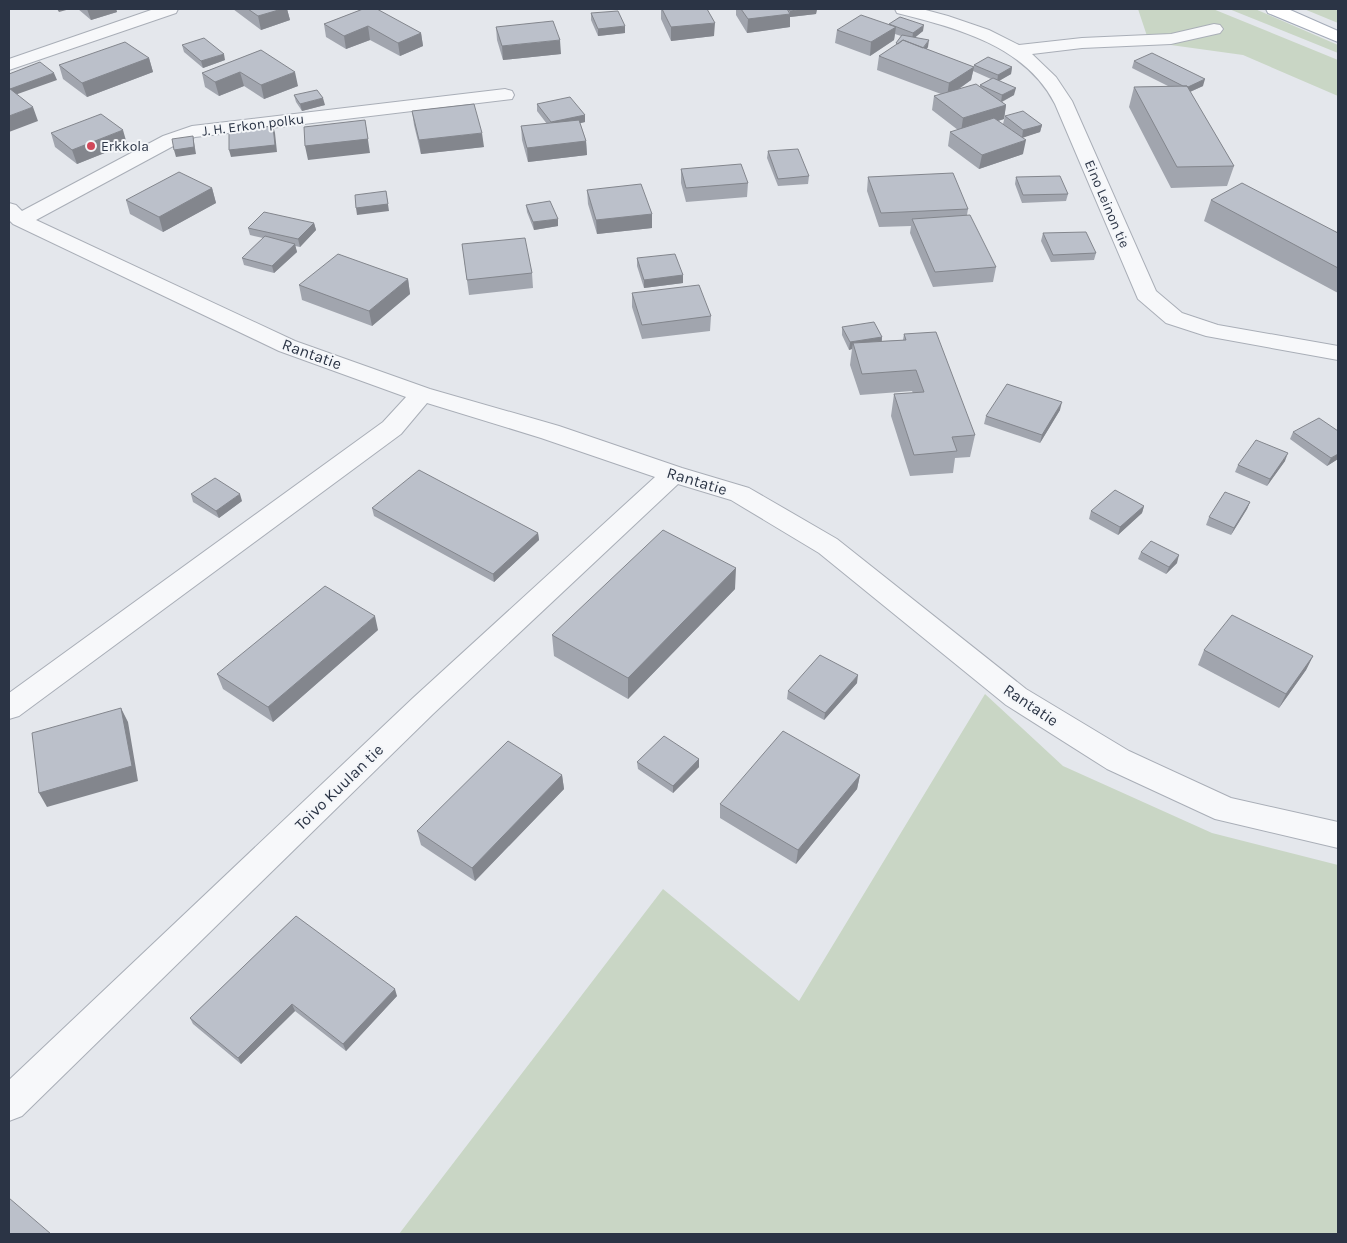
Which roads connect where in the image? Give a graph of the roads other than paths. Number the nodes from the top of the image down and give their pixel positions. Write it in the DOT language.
graph roads {
  1 [pos="170,9"];
  2 [pos="903,9"];
  3 [pos="1274,9"];
  4 [pos="1214,29"];
  5 [pos="1338,37"];
  6 [pos="1018,50"];
  7 [pos="9,65"];
  8 [pos="505,95"];
  9 [pos="14,214"];
  10 [pos="1338,353"];
  11 [pos="422,394"];
  12 [pos="673,474"];
  13 [pos="9,708"];
  14 [pos="1338,835"];
  15 [pos="9,1104"];
  1 -- 7 [label="street"];
  2 -- 6 [label="street, Eino Leinon tie"];
  3 -- 5 [label="main road"];
  4 -- 6 [label="street"];
  6 -- 10 [label="street, Eino Leinon tie"];
  8 -- 9 [label="street, J. H. Erkon polku"];
  9 -- 11 [label="street, Rantatie"];
  11 -- 12 [label="street, Rantatie"];
  11 -- 13 [label="street"];
  12 -- 14 [label="street, Rantatie"];
  12 -- 15 [label="street, Toivo Kuulan tie"];
}
